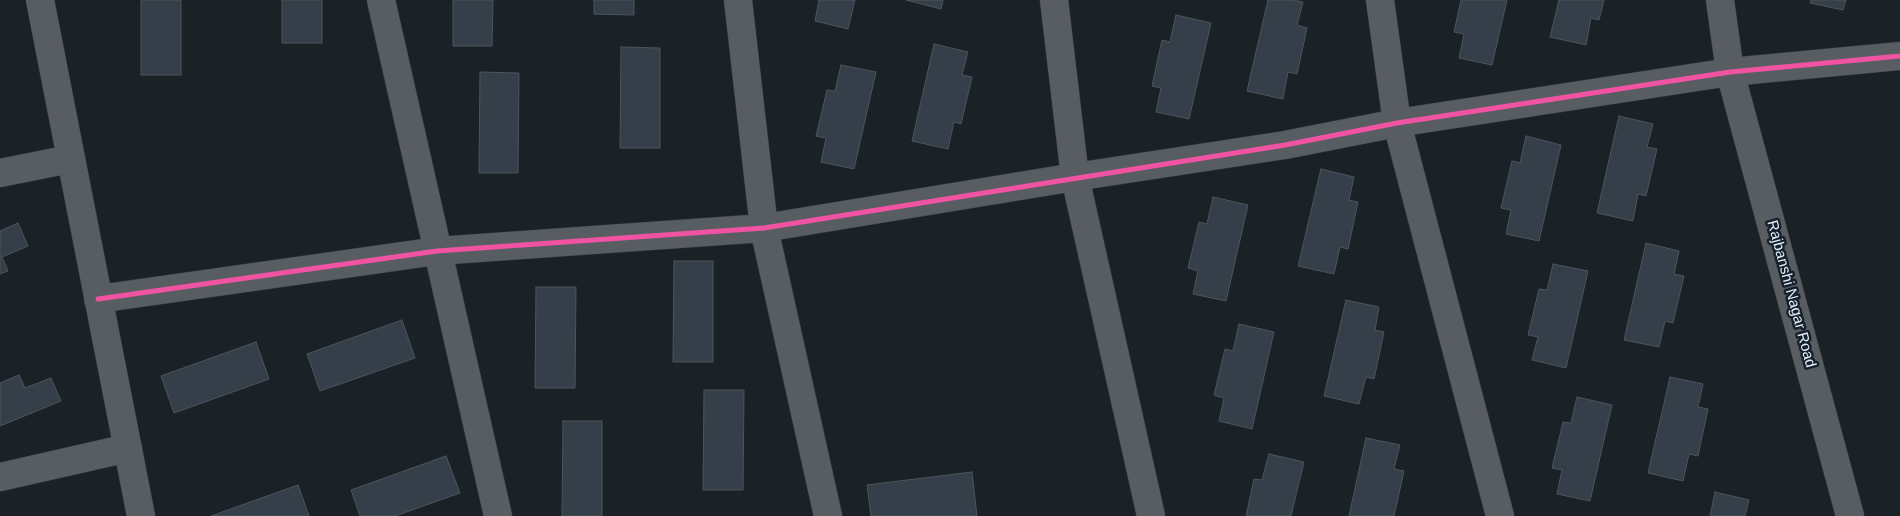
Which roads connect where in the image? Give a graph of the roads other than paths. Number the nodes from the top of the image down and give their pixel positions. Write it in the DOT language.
graph roads {
  1 [pos="40,0"];
  2 [pos="381,0"];
  3 [pos="738,0"];
  4 [pos="1054,0"];
  5 [pos="1380,0"];
  6 [pos="1720,0"];
  7 [pos="1900,56"];
  8 [pos="1730,72"];
  9 [pos="1397,124"];
  10 [pos="70,159"];
  11 [pos="0,173"];
  12 [pos="1075,177"];
  13 [pos="764,228"];
  14 [pos="437,251"];
  15 [pos="98,299"];
  16 [pos="128,448"];
  17 [pos="0,477"];
  18 [pos="142,516"];
  19 [pos="498,516"];
  20 [pos="828,516"];
  21 [pos="1151,516"];
  22 [pos="1500,516"];
  23 [pos="1850,516"];
  1 -- 10 [label="street"];
  2 -- 14 [label="street"];
  3 -- 13 [label="street"];
  4 -- 12 [label="street"];
  5 -- 9 [label="street"];
  6 -- 8 [label="street"];
  7 -- 8 [label="street"];
  8 -- 9 [label="street"];
  8 -- 23 [label="street, Rajbanshi Nagar Road"];
  9 -- 12 [label="street"];
  9 -- 22 [label="street"];
  10 -- 11 [label="street"];
  10 -- 15 [label="street"];
  12 -- 13 [label="street"];
  12 -- 21 [label="street"];
  13 -- 14 [label="street"];
  13 -- 20 [label="street"];
  14 -- 15 [label="street"];
  14 -- 19 [label="street"];
  15 -- 16 [label="street"];
  16 -- 17 [label="street"];
  16 -- 18 [label="street"];
}
